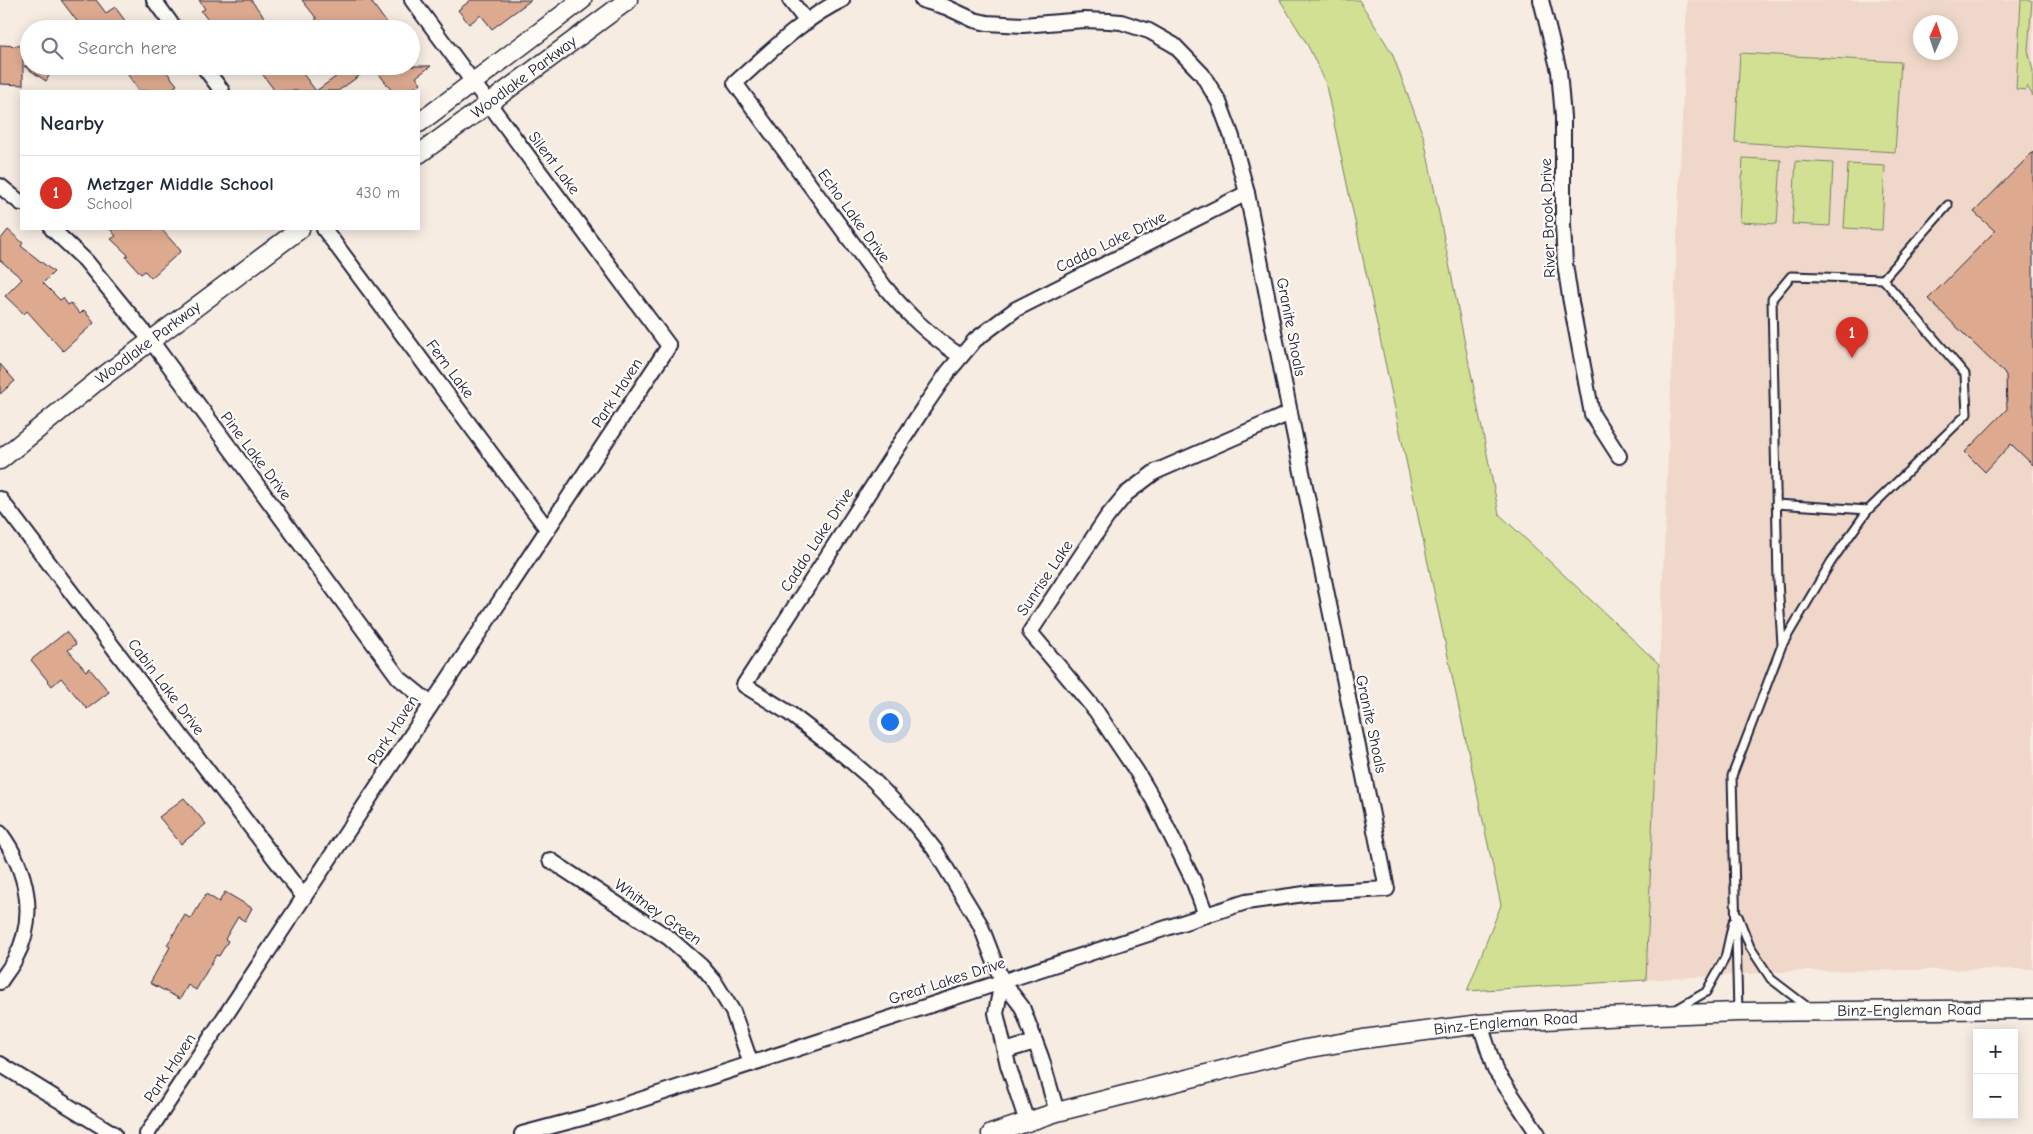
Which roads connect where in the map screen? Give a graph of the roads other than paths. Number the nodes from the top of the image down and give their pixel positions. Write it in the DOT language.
graph roads {
  1 [pos="154,0"];
  2 [pos="412,0"];
  3 [pos="582,0"];
  4 [pos="628,0"];
  5 [pos="790,0"];
  6 [pos="842,0"];
  7 [pos="922,0"];
  8 [pos="1541,0"];
  9 [pos="825,3"];
  10 [pos="169,20"];
  11 [pos="807,22"];
  12 [pos="210,75"];
  13 [pos="473,82"];
  14 [pos="221,90"];
  15 [pos="488,104"];
  16 [pos="420,123"];
  17 [pos="420,153"];
  18 [pos="0,186"];
  19 [pos="1247,194"];
  20 [pos="20,202"];
  21 [pos="1948,205"];
  22 [pos="53,230"];
  23 [pos="299,230"];
  24 [pos="325,230"];
  25 [pos="1883,279"];
  26 [pos="152,342"];
  27 [pos="669,346"];
  28 [pos="960,356"];
  29 [pos="1290,413"];
  30 [pos="1619,456"];
  31 [pos="0,460"];
  32 [pos="0,499"];
  33 [pos="1776,504"];
  34 [pos="1868,510"];
  35 [pos="548,530"];
  36 [pos="1782,646"];
  37 [pos="431,704"];
  38 [pos="0,833"];
  39 [pos="550,860"];
  40 [pos="1387,889"];
  41 [pos="304,897"];
  42 [pos="1736,912"];
  43 [pos="1206,916"];
  44 [pos="1002,981"];
  45 [pos="0,982"];
  46 [pos="2033,1009"];
  47 [pos="1813,1011"];
  48 [pos="1738,1012"];
  49 [pos="1666,1015"];
  50 [pos="1480,1024"];
  51 [pos="1035,1042"];
  52 [pos="1005,1051"];
  53 [pos="0,1064"];
  54 [pos="751,1064"];
  55 [pos="1057,1112"];
  56 [pos="1027,1122"];
  57 [pos="114,1134"];
  58 [pos="147,1134"];
  59 [pos="522,1134"];
  60 [pos="991,1134"];
  61 [pos="1538,1134"];
  1 -- 10 [label="street"];
  2 -- 13 [label="street, Silent Lake"];
  3 -- 13 [label="street, Woodlake Parkway"];
  4 -- 15 [label="street, Woodlake Parkway"];
  5 -- 11 [label="street"];
  6 -- 9 [label="street"];
  7 -- 19 [label="street, Granite Shoals"];
  8 -- 30 [label="street, River Brook Drive"];
  9 -- 11 [label="street"];
  11 -- 28 [label="street, Echo Lake Drive"];
  12 -- 14 [label="street"];
  13 -- 15 [label="street, Silent Lake"];
  13 -- 16 [label="street, Woodlake Parkway"];
  15 -- 17 [label="street, Woodlake Parkway"];
  15 -- 27 [label="street, Silent Lake"];
  18 -- 20 [label="street"];
  19 -- 28 [label="street, Caddo Lake Drive"];
  19 -- 29 [label="street, Granite Shoals"];
  21 -- 25 [label="lane"];
  22 -- 26 [label="street, Pine Lake Drive"];
  23 -- 26 [label="street, Woodlake Parkway"];
  24 -- 35 [label="street, Fern Lake"];
  25 -- 33 [label="lane"];
  25 -- 34 [label="lane"];
  26 -- 31 [label="street, Woodlake Parkway"];
  26 -- 37 [label="street, Pine Lake Drive"];
  27 -- 35 [label="street, Park Haven"];
  28 -- 44 [label="street, Caddo Lake Drive"];
  29 -- 40 [label="street, Granite Shoals"];
  29 -- 43 [label="street, Sunrise Lake"];
  32 -- 41 [label="street, Cabin Lake Drive"];
  33 -- 34 [label="lane"];
  33 -- 36 [label="lane"];
  34 -- 36 [label="lane"];
  35 -- 37 [label="street, Park Haven"];
  36 -- 42 [label="lane"];
  37 -- 41 [label="street, Park Haven"];
  38 -- 45 [label="street"];
  39 -- 54 [label="street, Whitney Green"];
  40 -- 43 [label="street, Great Lakes Drive"];
  41 -- 58 [label="street, Park Haven"];
  42 -- 47 [label="lane"];
  42 -- 48 [label="lane"];
  42 -- 49 [label="lane"];
  43 -- 44 [label="street, Great Lakes Drive"];
  44 -- 51 [label="street, Caddo Lake Drive"];
  44 -- 52 [label="street"];
  44 -- 54 [label="street, Great Lakes Drive"];
  46 -- 47 [label="street, Binz-Engleman Road"];
  47 -- 48 [label="street, Binz-Engleman Road"];
  48 -- 49 [label="street, Binz-Engleman Road"];
  49 -- 50 [label="street, Binz-Engleman Road"];
  50 -- 55 [label="street, Binz-Engleman Road"];
  50 -- 61 [label="street"];
  51 -- 52 [label="street"];
  51 -- 55 [label="street, Caddo Lake Drive"];
  52 -- 56 [label="street"];
  53 -- 57 [label="street"];
  54 -- 59 [label="street, Great Lakes Drive"];
  55 -- 56 [label="street, Binz-Engleman Road"];
  56 -- 60 [label="street, Binz-Engleman Road"];
}
